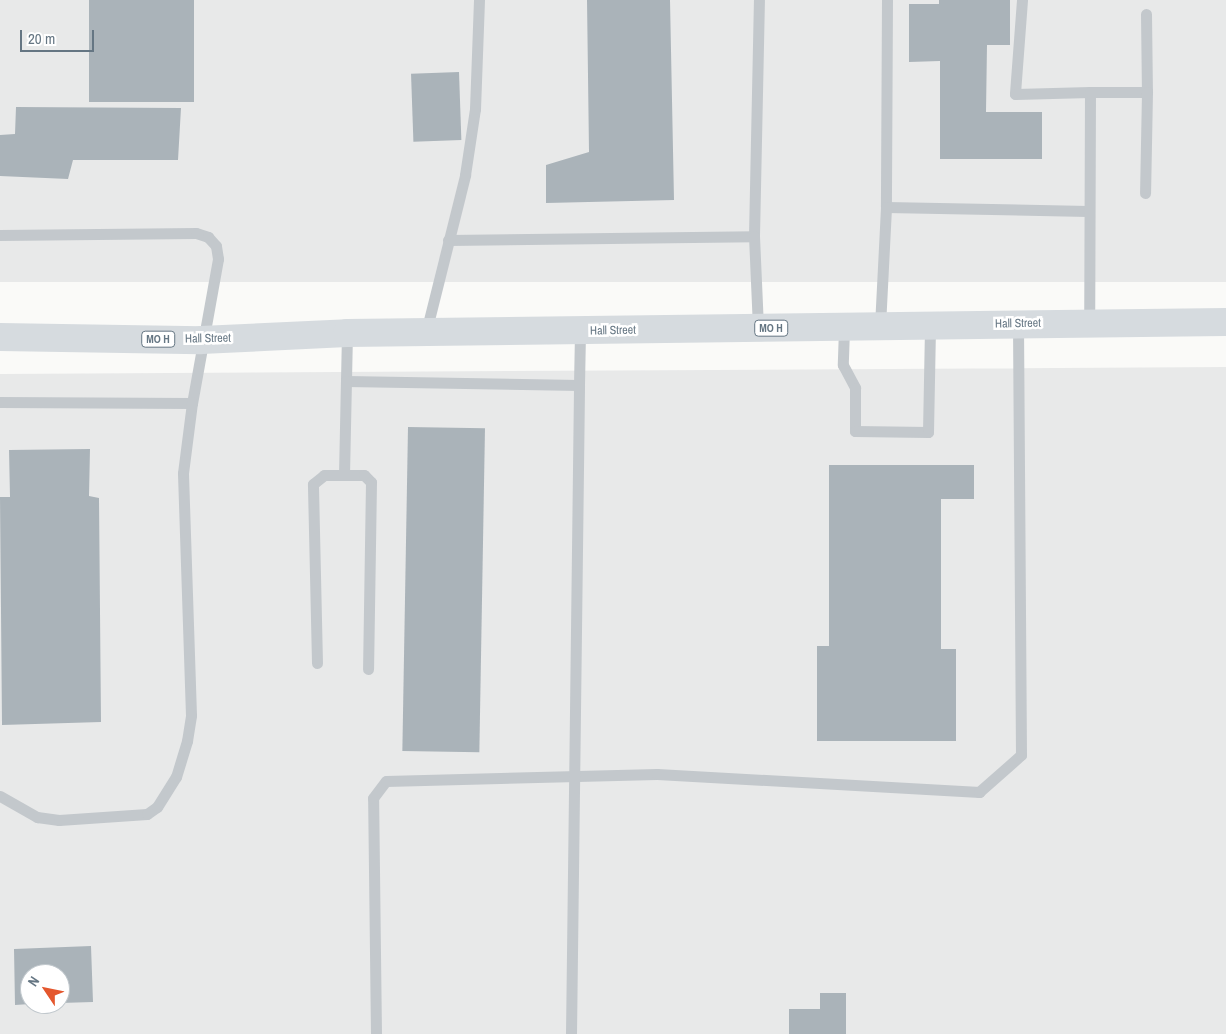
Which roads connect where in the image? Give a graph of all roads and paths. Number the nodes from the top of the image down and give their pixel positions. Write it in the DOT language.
graph roads {
  1 [pos="479,0"];
  2 [pos="759,0"];
  3 [pos="887,0"];
  4 [pos="1022,0"];
  5 [pos="1146,14"];
  6 [pos="1090,92"];
  7 [pos="1147,92"];
  8 [pos="1145,193"];
  9 [pos="886,207"];
  10 [pos="1088,211"];
  11 [pos="0,235"];
  12 [pos="754,236"];
  13 [pos="448,240"];
  14 [pos="1226,322"];
  15 [pos="1018,323"];
  16 [pos="1089,324"];
  17 [pos="930,326"];
  18 [pos="758,328"];
  19 [pos="880,328"];
  20 [pos="844,329"];
  21 [pos="580,331"];
  22 [pos="426,332"];
  23 [pos="347,333"];
  24 [pos="0,337"];
  25 [pos="201,340"];
  26 [pos="346,381"];
  27 [pos="579,384"];
  28 [pos="0,402"];
  29 [pos="192,403"];
  30 [pos="344,475"];
  31 [pos="317,663"];
  32 [pos="368,669"];
  33 [pos="574,775"];
  34 [pos="0,796"];
  35 [pos="376,1034"];
  36 [pos="571,1034"];
  1 -- 13 [label="lane"];
  2 -- 12 [label="lane"];
  3 -- 9 [label="lane"];
  4 -- 6 [label="lane"];
  5 -- 7 [label="lane"];
  6 -- 7 [label="lane"];
  6 -- 10 [label="lane"];
  7 -- 8 [label="lane"];
  9 -- 10 [label="lane"];
  9 -- 19 [label="lane"];
  10 -- 16 [label="lane"];
  11 -- 25 [label="lane"];
  12 -- 13 [label="lane"];
  12 -- 18 [label="lane"];
  13 -- 22 [label="lane"];
  14 -- 16 [label="main road, Hall Street / MO H"];
  15 -- 16 [label="main road, Hall Street / MO H"];
  15 -- 17 [label="main road, Hall Street / MO H"];
  15 -- 33 [label="lane"];
  17 -- 19 [label="main road, Hall Street / MO H"];
  17 -- 20 [label="lane"];
  18 -- 20 [label="main road, Hall Street / MO H"];
  18 -- 21 [label="main road, Hall Street / MO H"];
  19 -- 20 [label="main road, Hall Street / MO H"];
  21 -- 22 [label="main road, Hall Street / MO H"];
  21 -- 27 [label="lane"];
  22 -- 23 [label="main road, Hall Street / MO H"];
  23 -- 25 [label="main road, Hall Street / MO H"];
  23 -- 26 [label="lane"];
  24 -- 25 [label="main road, Hall Street / MO H"];
  25 -- 29 [label="lane"];
  26 -- 27 [label="lane"];
  26 -- 30 [label="lane"];
  27 -- 33 [label="lane"];
  28 -- 29 [label="lane"];
  29 -- 34 [label="lane"];
  30 -- 31 [label="lane"];
  30 -- 32 [label="lane"];
  33 -- 35 [label="lane"];
  33 -- 36 [label="lane"];
}
